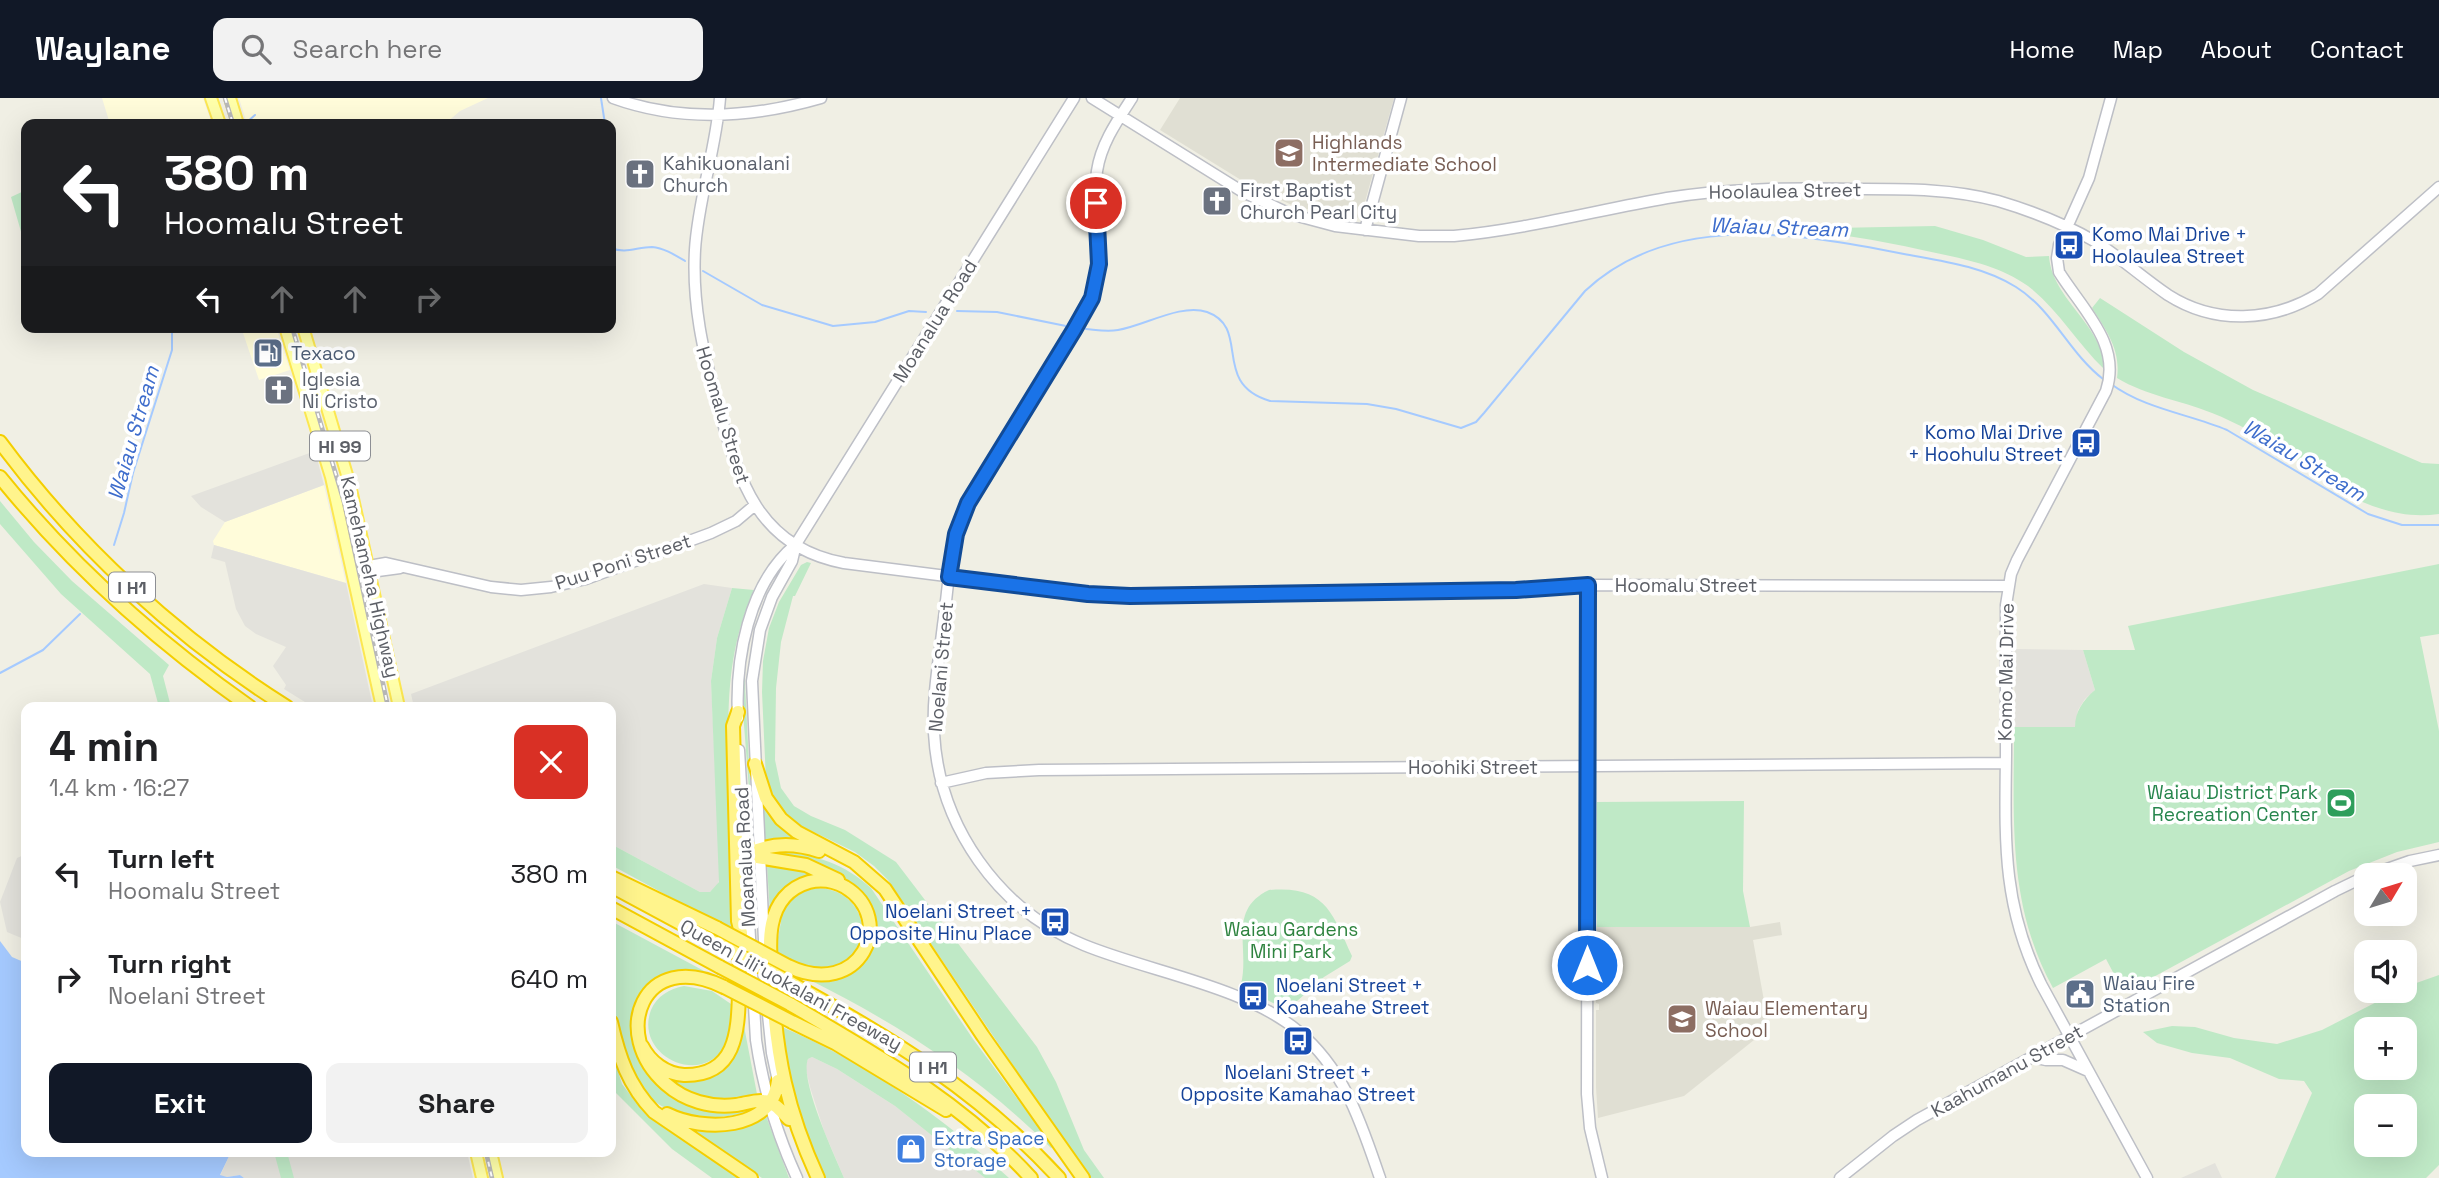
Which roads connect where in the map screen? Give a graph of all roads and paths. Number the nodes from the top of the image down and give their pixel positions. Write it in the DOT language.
graph roads {
  1 [pos="211,98"];
  2 [pos="613,98"];
  3 [pos="720,98"];
  4 [pos="821,98"];
  5 [pos="1074,98"];
  6 [pos="1092,98"];
  7 [pos="1132,98"];
  8 [pos="1401,98"];
  9 [pos="2111,98"];
  10 [pos="230,100"];
  11 [pos="719,116"];
  12 [pos="1121,116"];
  13 [pos="218,119"];
  14 [pos="236,119"];
  15 [pos="2439,187"];
  16 [pos="2068,227"];
  17 [pos="1365,230"];
  18 [pos="287,333"];
  19 [pos="305,333"];
  20 [pos="0,442"];
  21 [pos="0,477"];
  22 [pos="755,506"];
  23 [pos="796,544"];
  24 [pos="370,570"];
  25 [pos="353,573"];
  26 [pos="949,577"];
  27 [pos="1588,585"];
  28 [pos="2009,586"];
  29 [pos="243,702"];
  30 [pos="280,702"];
  31 [pos="381,702"];
  32 [pos="399,702"];
  33 [pos="738,712"];
  34 [pos="755,764"];
  35 [pos="2006,764"];
  36 [pos="1588,766"];
  37 [pos="942,783"];
  38 [pos="759,853"];
  39 [pos="745,855"];
  40 [pos="843,855"];
  41 [pos="2439,855"];
  42 [pos="2404,863"];
  43 [pos="616,879"];
  44 [pos="2354,882"];
  45 [pos="616,889"];
  46 [pos="853,893"];
  47 [pos="748,910"];
  48 [pos="616,911"];
  49 [pos="741,933"];
  50 [pos="2069,1037"];
  51 [pos="616,1042"];
  52 [pos="642,1046"];
  53 [pos="2032,1057"];
  54 [pos="2088,1071"];
  55 [pos="778,1081"];
  56 [pos="630,1082"];
  57 [pos="769,1104"];
  58 [pos="789,1119"];
  59 [pos="984,1133"];
  60 [pos="477,1157"];
  61 [pos="494,1157"];
  62 [pos="482,1178"];
  63 [pos="497,1178"];
  64 [pos="751,1178"];
  65 [pos="797,1178"];
  66 [pos="813,1178"];
  67 [pos="818,1178"];
  68 [pos="1031,1178"];
  69 [pos="1059,1178"];
  70 [pos="1083,1178"];
  71 [pos="1380,1178"];
  72 [pos="1602,1178"];
  73 [pos="1840,1178"];
  74 [pos="2147,1178"];
  1 -- 13 [label="main road"];
  2 -- 11 [label="street"];
  3 -- 11 [label="street, Hoomalu Street"];
  4 -- 11 [label="street"];
  5 -- 23 [label="street, Moanalua Road"];
  6 -- 12 [label="street, Hoolaulea Street"];
  7 -- 12 [label="street, Noelani Street"];
  8 -- 17 [label="street"];
  9 -- 16 [label="street, Komo Mai Drive"];
  10 -- 14 [label="main road"];
  11 -- 22 [label="street, Hoomalu Street"];
  12 -- 17 [label="street, Hoolaulea Street"];
  12 -- 26 [label="street, Noelani Street"];
  15 -- 16 [label="street, Hoolaulea Street"];
  16 -- 17 [label="street, Hoolaulea Street"];
  16 -- 28 [label="street, Komo Mai Drive"];
  18 -- 25 [label="main road, Kamehameha Highway / HI 99"];
  19 -- 24 [label="main road, Kamehameha Highway / HI 99"];
  20 -- 30 [label="highway, I H1"];
  21 -- 29 [label="highway, I H1"];
  22 -- 23 [label="street, Hoomalu Street"];
  22 -- 24 [label="street, Puu Poni Street"];
  23 -- 26 [label="street, Hoomalu Street"];
  23 -- 33 [label="street, Moanalua Road"];
  23 -- 34 [label="street, Moanalua Road"];
  24 -- 25 [label="street, Puu Poni Street"];
  24 -- 32 [label="main road, Kamehameha Highway / HI 99"];
  25 -- 31 [label="main road, Kamehameha Highway / HI 99"];
  26 -- 27 [label="street, Hoomalu Street"];
  26 -- 37 [label="street, Noelani Street"];
  27 -- 28 [label="street, Hoomalu Street"];
  27 -- 36 [label="street"];
  28 -- 35 [label="street, Komo Mai Drive"];
  33 -- 39 [label="street, Moanalua Road"];
  33 -- 49 [label="highway"];
  34 -- 38 [label="street, Moanalua Road"];
  34 -- 40 [label="highway"];
  35 -- 36 [label="street, Hoohiki Street"];
  35 -- 50 [label="street, Komo Mai Drive"];
  36 -- 37 [label="street, Hoohiki Street"];
  36 -- 72 [label="street"];
  37 -- 71 [label="street, Noelani Street"];
  38 -- 39 [label="highway"];
  38 -- 40 [label="highway"];
  38 -- 46 [label="highway"];
  38 -- 55 [label="street, Moanalua Road"];
  39 -- 47 [label="street, Moanalua Road"];
  40 -- 70 [label="highway"];
  41 -- 42 [label="street, Kaahumanu Street"];
  43 -- 46 [label="highway, bridge"];
  44 -- 50 [label="street, Kaahumanu Street"];
  45 -- 69 [label="highway, Queen Liliʻuokalani Freeway / I H1, bridge"];
  46 -- 67 [label="highway"];
  47 -- 49 [label="highway"];
  47 -- 57 [label="street, Moanalua Road"];
  48 -- 59 [label="highway, Queen Liliʻuokalani Freeway / I H1, bridge"];
  49 -- 52 [label="highway"];
  50 -- 53 [label="street, Kaahumanu Street"];
  50 -- 54 [label="street, Komo Mai Drive"];
  51 -- 56 [label="highway"];
  52 -- 57 [label="highway"];
  52 -- 59 [label="highway, bridge"];
  53 -- 54 [label="street"];
  53 -- 73 [label="street, Kaahumanu Street"];
  54 -- 74 [label="street, Komo Mai Drive"];
  55 -- 57 [label="highway"];
  55 -- 58 [label="street, Moanalua Road"];
  56 -- 57 [label="highway"];
  56 -- 64 [label="highway"];
  57 -- 58 [label="highway"];
  57 -- 65 [label="street, Moanalua Road"];
  58 -- 66 [label="street, Moanalua Road"];
  59 -- 68 [label="highway, Queen Liliʻuokalani Freeway / I H1"];
  60 -- 62 [label="main road"];
  61 -- 63 [label="main road"];
}
